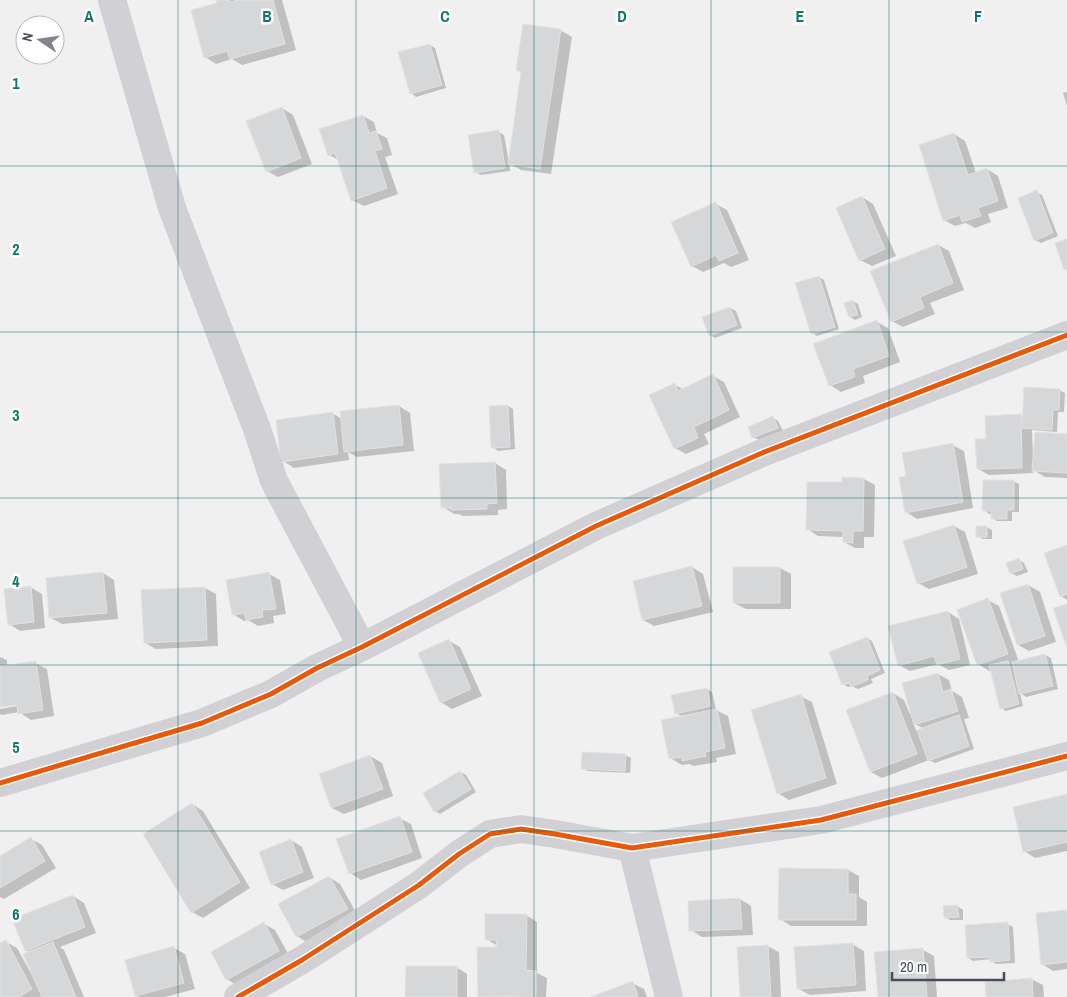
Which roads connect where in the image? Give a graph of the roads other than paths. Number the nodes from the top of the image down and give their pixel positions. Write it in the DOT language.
graph roads {
  1 [pos="112,0"];
  2 [pos="1067,335"];
  3 [pos="362,647"];
  4 [pos="1067,756"];
  5 [pos="0,783"];
  6 [pos="632,848"];
  7 [pos="238,997"];
  8 [pos="669,997"];
  1 -- 3 [label="street"];
  2 -- 3 [label="street"];
  3 -- 5 [label="street"];
  4 -- 6 [label="street"];
  6 -- 7 [label="street"];
  6 -- 8 [label="street"];
}
